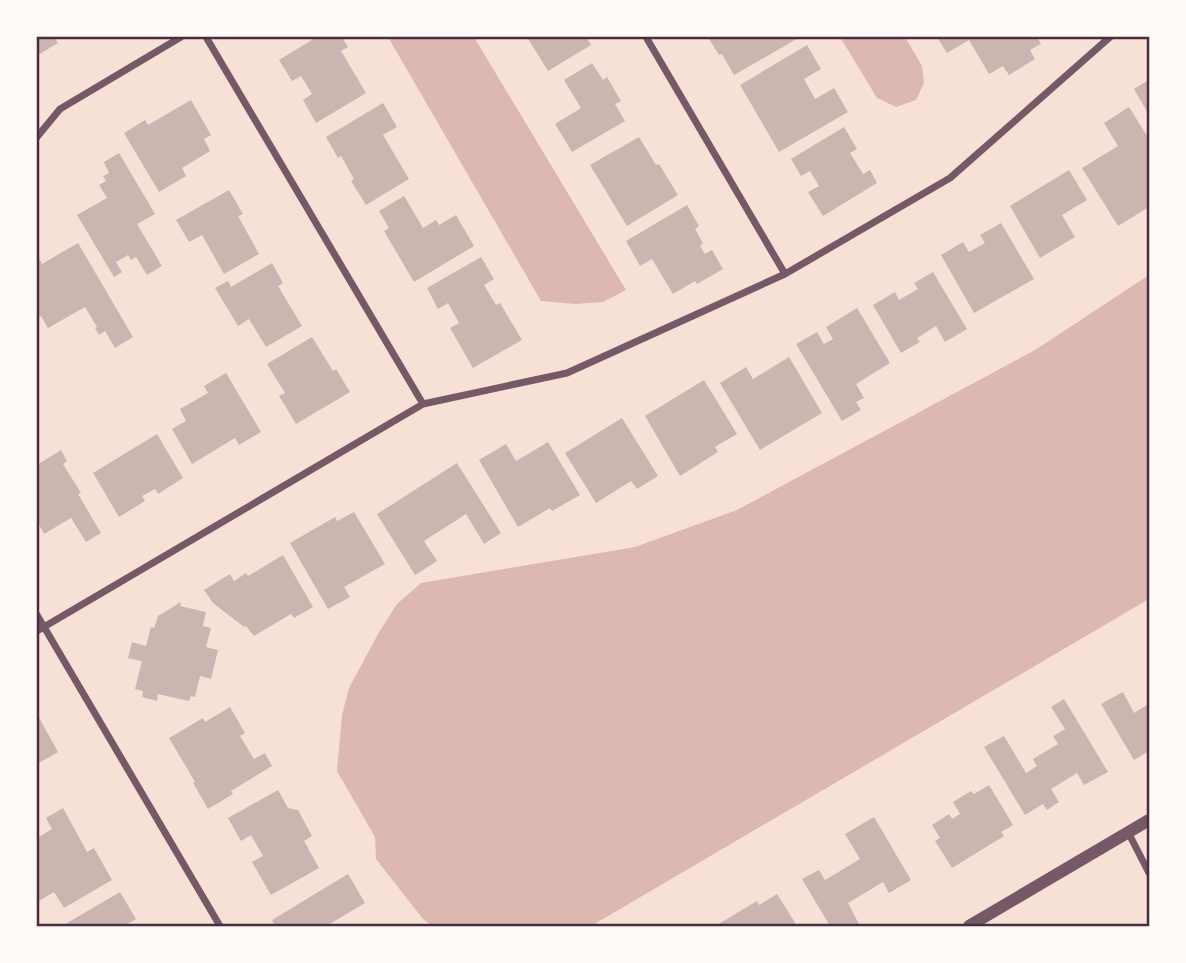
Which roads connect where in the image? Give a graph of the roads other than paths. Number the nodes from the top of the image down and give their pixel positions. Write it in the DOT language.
graph roads {
  1 [pos="181,37"];
  2 [pos="206,37"];
  3 [pos="646,37"];
  4 [pos="1105,39"];
  5 [pos="37,137"];
  6 [pos="785,274"];
  7 [pos="423,404"];
  8 [pos="37,615"];
  9 [pos="40,629"];
  10 [pos="1149,820"];
  11 [pos="1128,832"];
  12 [pos="1149,873"];
  13 [pos="220,926"];
  14 [pos="969,926"];
  1 -- 5 [label="street"];
  2 -- 7 [label="street"];
  3 -- 6 [label="street"];
  4 -- 6 [label="street"];
  6 -- 7 [label="street"];
  7 -- 9 [label="street"];
  8 -- 9 [label="street"];
  9 -- 13 [label="street"];
  10 -- 11 [label="street"];
  11 -- 12 [label="street"];
  11 -- 14 [label="street"];
}
